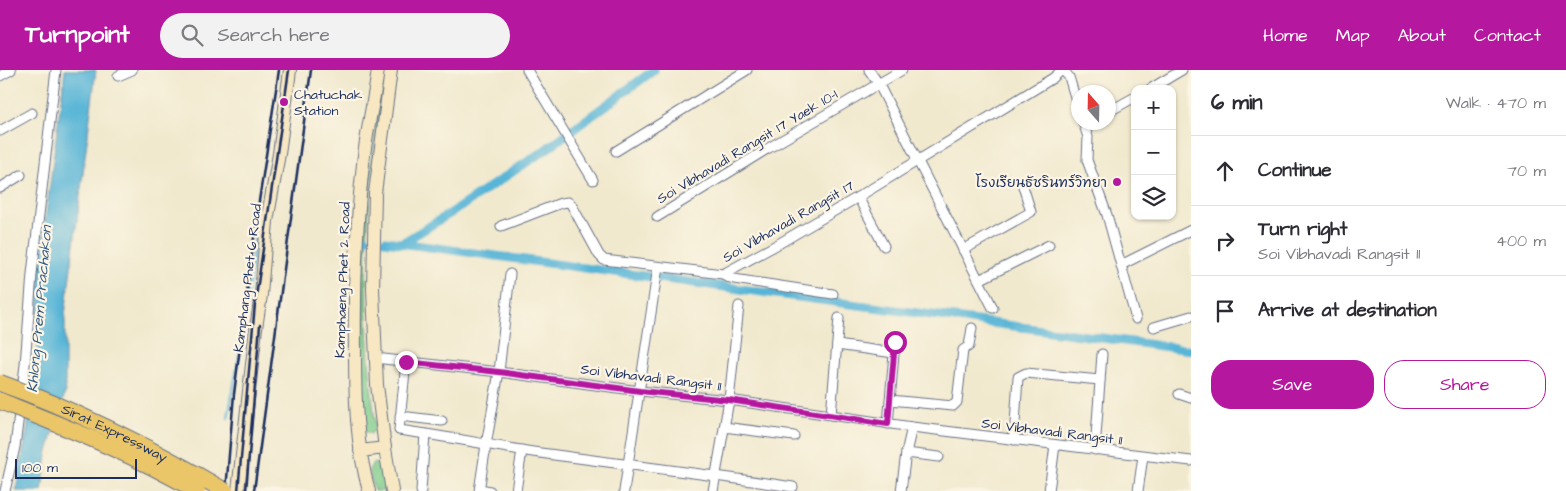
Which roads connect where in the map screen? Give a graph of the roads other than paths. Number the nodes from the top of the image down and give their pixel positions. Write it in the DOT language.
graph roads {
  1 [pos="11,70"];
  2 [pos="56,70"];
  3 [pos="132,70"];
  4 [pos="290,70"];
  5 [pos="378,70"];
  6 [pos="391,70"];
  7 [pos="528,70"];
  8 [pos="747,70"];
  9 [pos="868,70"];
  10 [pos="902,70"];
  11 [pos="1062,70"];
  12 [pos="1182,70"];
  13 [pos="0,76"];
  14 [pos="118,76"];
  15 [pos="878,83"];
  16 [pos="1071,85"];
  17 [pos="1157,85"];
  18 [pos="1131,99"];
  19 [pos="1116,108"];
  20 [pos="32,113"];
  21 [pos="1087,130"];
  22 [pos="0,131"];
  23 [pos="616,151"];
  24 [pos="918,160"];
  25 [pos="21,176"];
  26 [pos="592,180"];
  27 [pos="1022,182"];
  28 [pos="0,188"];
  29 [pos="858,197"];
  30 [pos="657,217"];
  31 [pos="501,226"];
  32 [pos="1191,230"];
  33 [pos="1049,245"];
  34 [pos="884,246"];
  35 [pos="963,250"];
  36 [pos="1121,265"];
  37 [pos="658,267"];
  38 [pos="724,273"];
  39 [pos="510,274"];
  40 [pos="979,280"];
  41 [pos="833,294"];
  42 [pos="739,306"];
  43 [pos="993,308"];
  44 [pos="1191,316"];
  45 [pos="839,318"];
  46 [pos="1136,319"];
  47 [pos="1154,327"];
  48 [pos="972,328"];
  49 [pos="895,342"];
  50 [pos="837,345"];
  51 [pos="894,353"];
  52 [pos="1102,354"];
  53 [pos="375,358"];
  54 [pos="406,362"];
  55 [pos="499,372"];
  56 [pos="1100,380"];
  57 [pos="0,383"];
  58 [pos="640,391"];
  59 [pos="1179,394"];
  60 [pos="1191,398"];
  61 [pos="729,400"];
  62 [pos="890,400"];
  63 [pos="0,401"];
  64 [pos="831,415"];
  65 [pos="400,416"];
  66 [pos="442,422"];
  67 [pos="888,424"];
  68 [pos="724,427"];
  69 [pos="912,427"];
  70 [pos="425,434"];
  71 [pos="794,436"];
  72 [pos="1014,440"];
  73 [pos="486,445"];
  74 [pos="1055,445"];
  75 [pos="385,448"];
  76 [pos="522,450"];
  77 [pos="1095,450"];
  78 [pos="360,451"];
  79 [pos="906,453"];
  80 [pos="1143,456"];
  81 [pos="939,457"];
  82 [pos="1191,461"];
  83 [pos="629,465"];
  84 [pos="715,475"];
  85 [pos="793,487"];
  86 [pos="479,490"];
  87 [pos="5,491"];
  88 [pos="197,491"];
  89 [pos="225,491"];
  90 [pos="238,491"];
  91 [pos="368,491"];
  92 [pos="392,491"];
  93 [pos="421,491"];
  94 [pos="490,491"];
  95 [pos="516,491"];
  96 [pos="624,491"];
  97 [pos="713,491"];
  98 [pos="901,491"];
  99 [pos="1049,491"];
  100 [pos="1138,491"];
  1 -- 13 [label="street"];
  2 -- 87 [label="street"];
  3 -- 14 [label="street"];
  4 -- 90 [label="main road, Kamphang Phet 6 Road"];
  5 -- 78 [label="main road, Kamphaeng Phet 2 Road"];
  6 -- 53 [label="main road"];
  7 -- 26 [label="street"];
  8 -- 23 [label="street"];
  9 -- 15 [label="street"];
  10 -- 15 [label="street, Soi Vibhavadi Rangsit 17 Yaek 10-1"];
  11 -- 16 [label="street"];
  11 -- 24 [label="street, Soi Vibhavadi Rangsit 17"];
  12 -- 17 [label="street"];
  15 -- 24 [label="street"];
  15 -- 30 [label="street, Soi Vibhavadi Rangsit 17 Yaek 10-1"];
  18 -- 19 [label="street"];
  20 -- 22 [label="street"];
  21 -- 36 [label="street"];
  24 -- 29 [label="street, Soi Vibhavadi Rangsit 17"];
  24 -- 35 [label="street"];
  25 -- 28 [label="street"];
  27 -- 35 [label="street"];
  29 -- 34 [label="street"];
  29 -- 38 [label="street, Soi Vibhavadi Rangsit 17"];
  31 -- 37 [label="street, Soi Vibhavadi Rangsit 17"];
  32 -- 36 [label="street"];
  33 -- 40 [label="street"];
  35 -- 40 [label="street"];
  36 -- 46 [label="street"];
  37 -- 38 [label="street, Soi Vibhavadi Rangsit 17"];
  37 -- 58 [label="street"];
  38 -- 41 [label="street"];
  39 -- 55 [label="street"];
  40 -- 43 [label="street"];
  42 -- 61 [label="street"];
  44 -- 47 [label="street"];
  45 -- 50 [label="street"];
  48 -- 62 [label="street"];
  49 -- 51 [label="street"];
  50 -- 51 [label="street"];
  50 -- 64 [label="street"];
  51 -- 62 [label="street"];
  52 -- 56 [label="street"];
  53 -- 54 [label="street, Soi Vibhavadi Rangsit 11"];
  53 -- 75 [label="main road"];
  54 -- 55 [label="street, Soi Vibhavadi Rangsit 11"];
  54 -- 65 [label="street"];
  55 -- 58 [label="street, Soi Vibhavadi Rangsit 11"];
  55 -- 73 [label="street"];
  56 -- 72 [label="street"];
  56 -- 77 [label="street"];
  57 -- 89 [label="highway, Sirat Expressway, bridge"];
  58 -- 61 [label="street, Soi Vibhavadi Rangsit 11"];
  58 -- 83 [label="street"];
  59 -- 60 [label="street"];
  61 -- 64 [label="street, Soi Vibhavadi Rangsit 11"];
  61 -- 68 [label="street"];
  62 -- 67 [label="street"];
  63 -- 88 [label="highway, Sirat Expressway, bridge"];
  64 -- 67 [label="street, Soi Vibhavadi Rangsit 11"];
  65 -- 66 [label="street"];
  65 -- 70 [label="street"];
  67 -- 69 [label="street, Soi Vibhavadi Rangsit 11"];
  68 -- 71 [label="street"];
  68 -- 84 [label="street"];
  69 -- 72 [label="street, Soi Vibhavadi Rangsit 11"];
  69 -- 79 [label="street"];
  70 -- 73 [label="street"];
  70 -- 93 [label="street"];
  72 -- 74 [label="street, Soi Vibhavadi Rangsit 11"];
  73 -- 76 [label="street"];
  73 -- 86 [label="street"];
  74 -- 77 [label="street, Soi Vibhavadi Rangsit 11"];
  74 -- 99 [label="street"];
  75 -- 78 [label="main road"];
  75 -- 92 [label="main road"];
  76 -- 83 [label="street"];
  76 -- 95 [label="street"];
  77 -- 80 [label="street, Soi Vibhavadi Rangsit 11"];
  78 -- 91 [label="main road, Kamphaeng Phet 2 Road"];
  79 -- 81 [label="street"];
  79 -- 98 [label="street"];
  80 -- 82 [label="street, Soi Vibhavadi Rangsit 11"];
  80 -- 100 [label="street"];
  83 -- 84 [label="street"];
  83 -- 96 [label="street"];
  84 -- 85 [label="street"];
  84 -- 97 [label="street"];
  86 -- 94 [label="street"];
}
